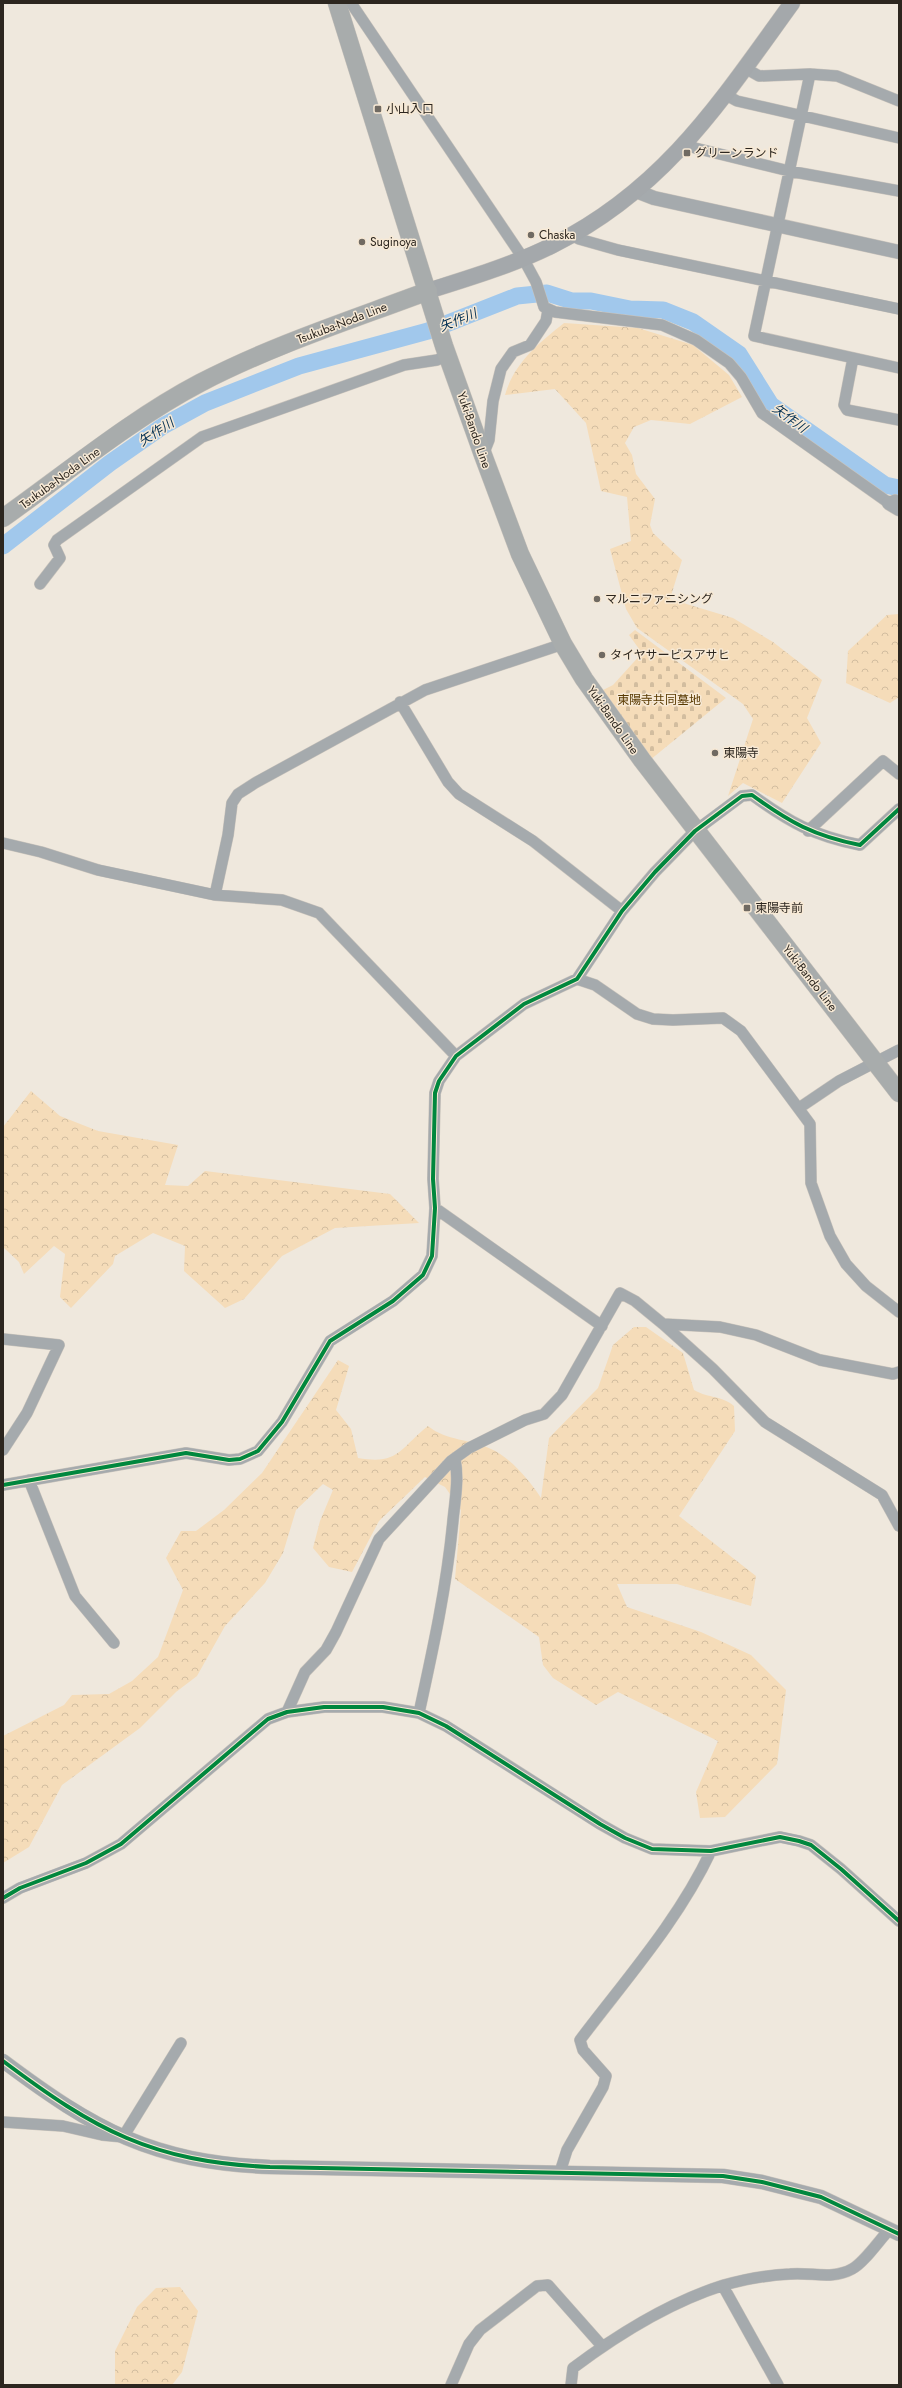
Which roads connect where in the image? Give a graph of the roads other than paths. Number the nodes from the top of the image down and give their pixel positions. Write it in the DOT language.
graph roads {
  1 [pos="337,3"];
  2 [pos="351,3"];
  3 [pos="792,3"];
  4 [pos="745,68"];
  5 [pos="810,74"];
  6 [pos="726,95"];
  7 [pos="899,101"];
  8 [pos="801,117"];
  9 [pos="899,138"];
  10 [pos="687,144"];
  11 [pos="790,171"];
  12 [pos="636,191"];
  13 [pos="899,191"];
  14 [pos="778,226"];
  15 [pos="572,235"];
  16 [pos="899,252"];
  17 [pos="523,258"];
  18 [pos="766,280"];
  19 [pos="428,291"];
  20 [pos="545,306"];
  21 [pos="899,309"];
  22 [pos="446,350"];
  23 [pos="853,358"];
  24 [pos="899,368"];
  25 [pos="899,420"];
  26 [pos="483,455"];
  27 [pos="896,504"];
  28 [pos="3,518"];
  29 [pos="40,584"];
  30 [pos="563,644"];
  31 [pos="400,702"];
  32 [pos="899,774"];
  33 [pos="899,808"];
  34 [pos="808,831"];
  35 [pos="695,832"];
  36 [pos="3,843"];
  37 [pos="215,895"];
  38 [pos="622,911"];
  39 [pos="577,979"];
  40 [pos="899,1050"];
  41 [pos="456,1056"];
  42 [pos="875,1061"];
  43 [pos="899,1093"];
  44 [pos="799,1108"];
  45 [pos="435,1208"];
  46 [pos="899,1312"];
  47 [pos="663,1324"];
  48 [pos="602,1326"];
  49 [pos="3,1339"];
  50 [pos="899,1372"];
  51 [pos="3,1450"];
  52 [pos="455,1459"];
  53 [pos="29,1480"];
  54 [pos="3,1485"];
  55 [pos="899,1526"];
  56 [pos="114,1643"];
  57 [pos="287,1712"];
  58 [pos="419,1713"];
  59 [pos="711,1851"];
  60 [pos="3,1898"];
  61 [pos="899,1921"];
  62 [pos="181,2043"];
  63 [pos="3,2061"];
  64 [pos="3,2122"];
  65 [pos="123,2138"];
  66 [pos="560,2172"];
  67 [pos="894,2231"];
  68 [pos="723,2286"];
  69 [pos="602,2346"];
  70 [pos="451,2385"];
  71 [pos="571,2385"];
  72 [pos="778,2385"];
  1 -- 19 [label="main road"];
  2 -- 17 [label="street"];
  3 -- 4 [label="main road"];
  4 -- 5 [label="street"];
  4 -- 6 [label="main road"];
  5 -- 7 [label="street"];
  5 -- 8 [label="street"];
  6 -- 8 [label="street"];
  6 -- 10 [label="main road"];
  8 -- 9 [label="street"];
  8 -- 11 [label="street"];
  10 -- 11 [label="street"];
  10 -- 12 [label="main road"];
  11 -- 13 [label="street"];
  11 -- 14 [label="street"];
  12 -- 14 [label="street"];
  12 -- 15 [label="main road"];
  14 -- 16 [label="street"];
  14 -- 18 [label="street"];
  15 -- 17 [label="main road"];
  15 -- 18 [label="street"];
  17 -- 19 [label="main road"];
  17 -- 20 [label="street"];
  18 -- 21 [label="street"];
  18 -- 23 [label="street"];
  19 -- 22 [label="main road, Yuki-Bando Line"];
  19 -- 28 [label="main road, Tsukuba-Noda Line"];
  20 -- 26 [label="street"];
  20 -- 27 [label="street"];
  22 -- 26 [label="main road, Yuki-Bando Line"];
  22 -- 29 [label="street"];
  23 -- 24 [label="street"];
  23 -- 25 [label="street"];
  26 -- 30 [label="main road, Yuki-Bando Line"];
  30 -- 31 [label="street"];
  30 -- 35 [label="main road, Yuki-Bando Line"];
  31 -- 37 [label="street"];
  31 -- 38 [label="street"];
  32 -- 34 [label="street"];
  33 -- 34 [label="street"];
  34 -- 35 [label="street"];
  35 -- 38 [label="street"];
  35 -- 42 [label="main road, Yuki-Bando Line"];
  36 -- 37 [label="street"];
  37 -- 41 [label="street"];
  38 -- 39 [label="street"];
  39 -- 41 [label="street"];
  39 -- 44 [label="street"];
  40 -- 42 [label="street"];
  41 -- 45 [label="street"];
  42 -- 43 [label="main road, Yuki-Bando Line"];
  42 -- 44 [label="street"];
  44 -- 46 [label="street"];
  45 -- 48 [label="street"];
  45 -- 53 [label="street"];
  47 -- 48 [label="street"];
  47 -- 50 [label="street"];
  47 -- 55 [label="street"];
  48 -- 52 [label="street"];
  49 -- 51 [label="street"];
  52 -- 57 [label="street"];
  52 -- 58 [label="street"];
  53 -- 54 [label="street"];
  53 -- 56 [label="street"];
  57 -- 58 [label="street"];
  57 -- 60 [label="street"];
  58 -- 59 [label="street"];
  59 -- 61 [label="street"];
  59 -- 66 [label="street"];
  62 -- 65 [label="street"];
  63 -- 65 [label="street"];
  64 -- 65 [label="street"];
  65 -- 66 [label="street"];
  66 -- 67 [label="street"];
  67 -- 68 [label="street"];
  68 -- 69 [label="street"];
  68 -- 72 [label="street"];
  69 -- 70 [label="street"];
  69 -- 71 [label="street"];
}
